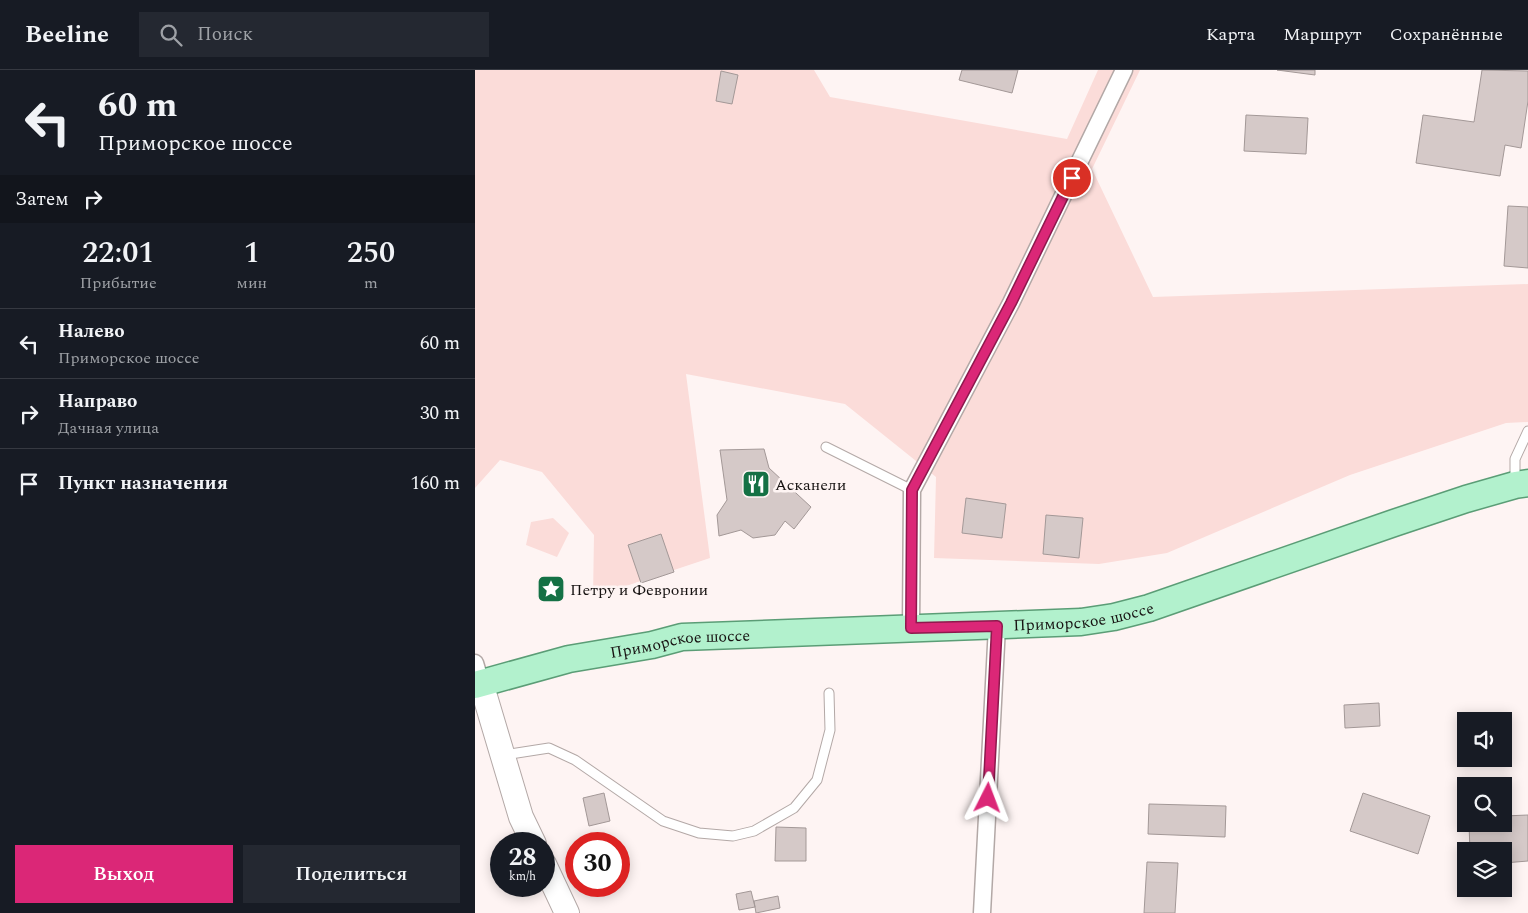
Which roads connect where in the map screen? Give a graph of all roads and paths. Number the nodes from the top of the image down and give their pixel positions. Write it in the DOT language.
graph roads {
  1 [pos="1124,70"];
  2 [pos="1528,431"];
  3 [pos="826,447"];
  4 [pos="1521,484"];
  5 [pos="912,490"];
  6 [pos="997,626"];
  7 [pos="911,628"];
  8 [pos="477,677"];
  9 [pos="829,693"];
  10 [pos="504,755"];
  11 [pos="528,832"];
  12 [pos="555,887"];
  13 [pos="567,913"];
  14 [pos="982,913"];
  1 -- 5 [label="street"];
  2 -- 4 [label="lane"];
  3 -- 5 [label="lane"];
  4 -- 6 [label="main road, Приморское шоссе"];
  5 -- 7 [label="street"];
  6 -- 7 [label="main road, Приморское шоссе"];
  6 -- 14 [label="street"];
  7 -- 8 [label="main road, Приморское шоссе"];
  8 -- 10 [label="street"];
  9 -- 10 [label="lane"];
  10 -- 11 [label="street"];
  12 -- 13 [label="street"];
}
